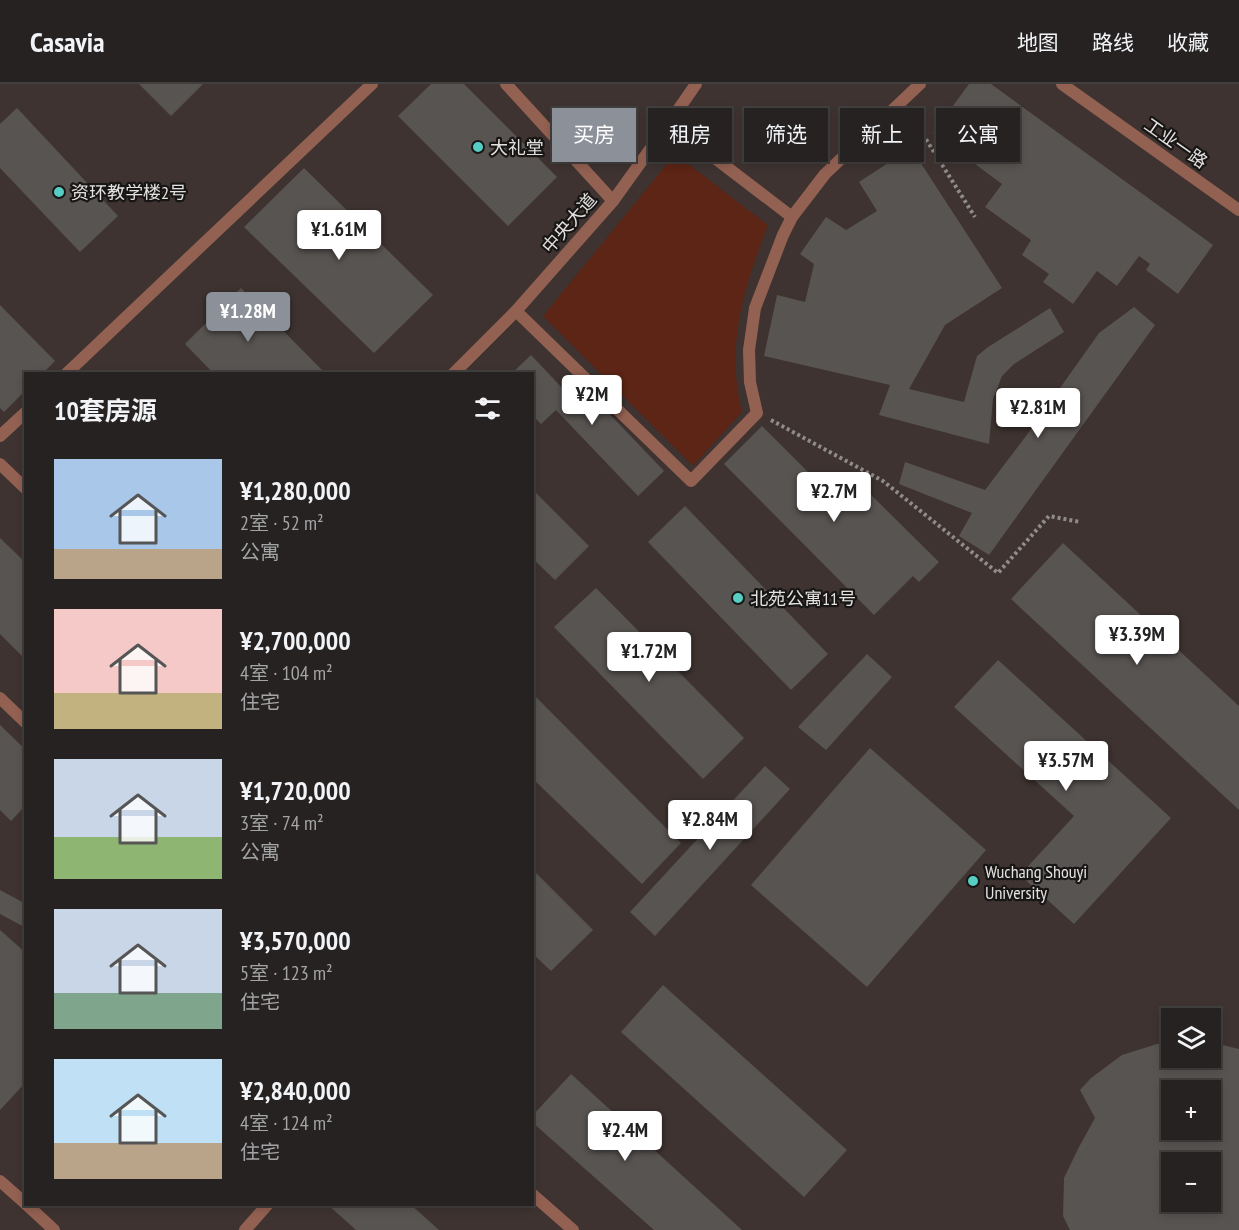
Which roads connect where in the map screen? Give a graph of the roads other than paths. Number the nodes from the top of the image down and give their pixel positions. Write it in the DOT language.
graph roads {
  1 [pos="372,84"];
  2 [pos="506,84"];
  3 [pos="696,84"];
  4 [pos="920,84"];
  5 [pos="1062,84"];
  6 [pos="679,108"];
  7 [pos="648,152"];
  8 [pos="719,162"];
  9 [pos="613,201"];
  10 [pos="1239,210"];
  11 [pos="792,218"];
  12 [pos="516,311"];
  13 [pos="68,372"];
  14 [pos="455,372"];
  15 [pos="24,414"];
  16 [pos="0,436"];
  17 [pos="0,464"];
  18 [pos="24,487"];
  19 [pos="0,698"];
  20 [pos="24,721"];
  21 [pos="0,1181"];
  22 [pos="534,1196"];
  23 [pos="24,1202"];
  24 [pos="28,1206"];
  25 [pos="266,1206"];
  26 [pos="54,1230"];
  27 [pos="245,1230"];
  28 [pos="573,1230"];
  1 -- 13 [label="street"];
  2 -- 9 [label="street"];
  3 -- 6 [label="street, 中央大道"];
  4 -- 11 [label="street"];
  5 -- 10 [label="street, 工业一路"];
  7 -- 9 [label="street, 中央大道"];
  8 -- 11 [label="street"];
  9 -- 12 [label="street, 中央大道"];
  11 -- 12 [label="street"];
  12 -- 14 [label="street, 中央大道"];
  15 -- 16 [label="street"];
  17 -- 18 [label="street"];
  19 -- 20 [label="street"];
  21 -- 23 [label="street"];
  22 -- 28 [label="street"];
  24 -- 26 [label="street"];
  25 -- 27 [label="street"];
}
